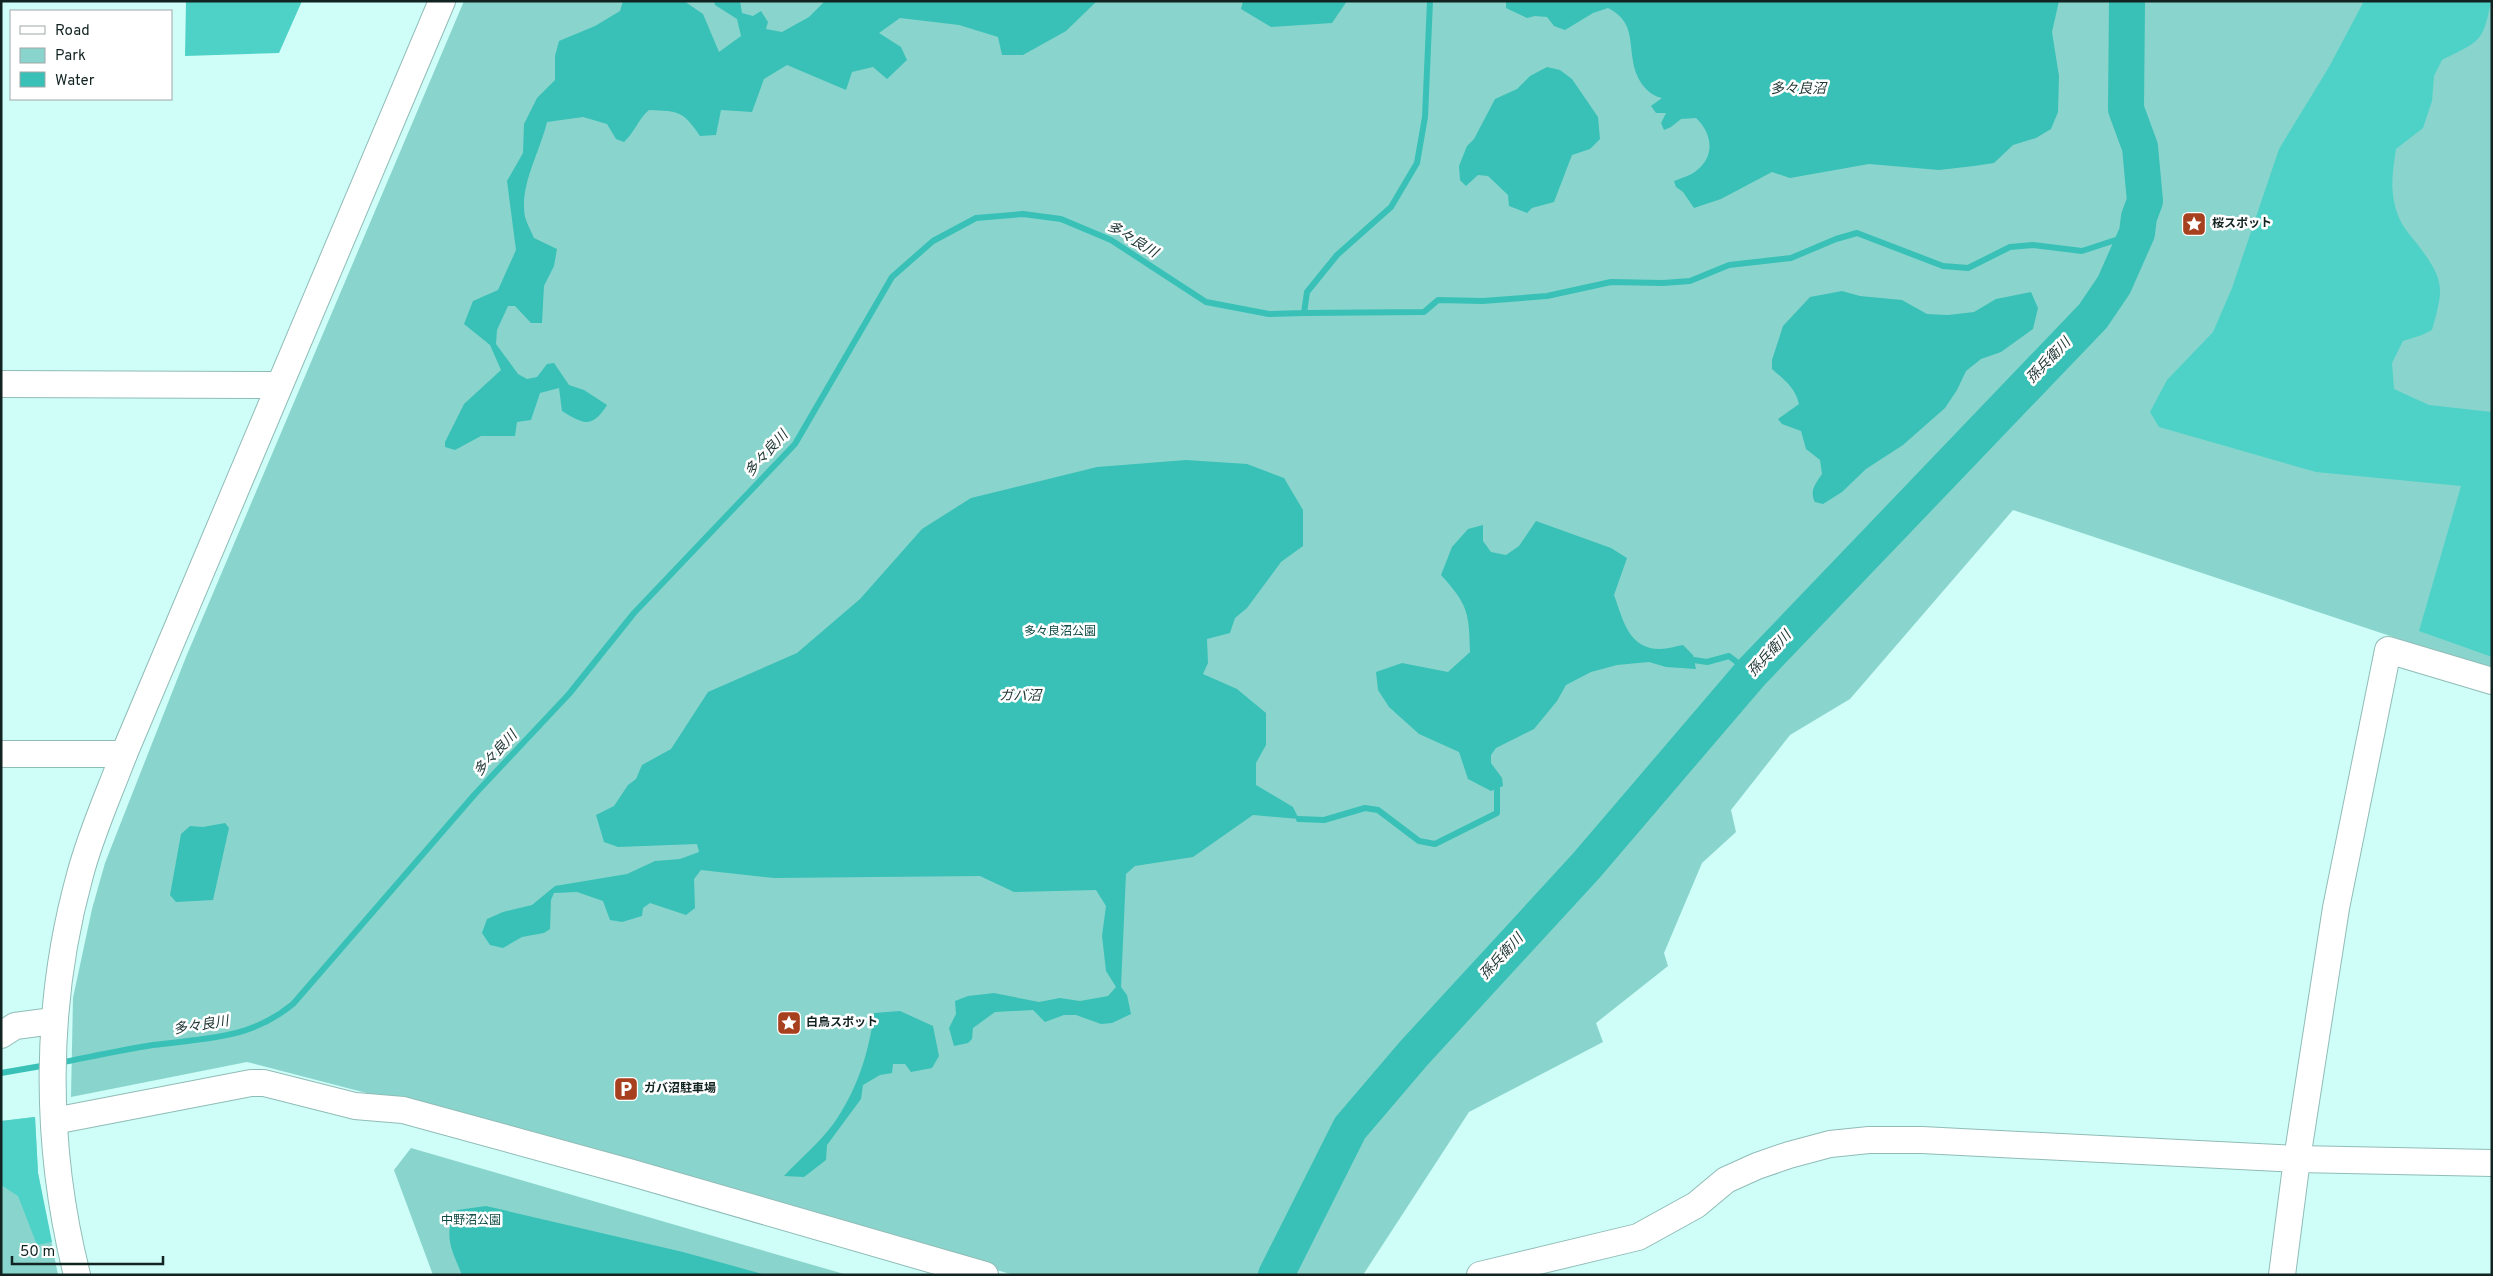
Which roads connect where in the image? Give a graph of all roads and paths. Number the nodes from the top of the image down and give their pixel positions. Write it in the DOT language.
graph roads {
  1 [pos="442,1"];
  2 [pos="1,384"];
  3 [pos="279,385"];
  4 [pos="2492,681"];
  5 [pos="1,754"];
  6 [pos="124,754"];
  7 [pos="53,1026"];
  8 [pos="1,1034"];
  9 [pos="54,1109"];
  10 [pos="2297,1159"];
  11 [pos="2492,1163"];
  12 [pos="77,1275"];
  13 [pos="985,1275"];
  14 [pos="1480,1275"];
  15 [pos="2282,1275"];
  1 -- 3 [label="street"];
  2 -- 3 [label="street"];
  3 -- 6 [label="street"];
  4 -- 10 [label="street"];
  5 -- 6 [label="street"];
  6 -- 7 [label="street"];
  7 -- 8 [label="street"];
  7 -- 9 [label="street"];
  9 -- 12 [label="street"];
  9 -- 13 [label="street"];
  10 -- 11 [label="street"];
  10 -- 14 [label="street"];
  10 -- 15 [label="street"];
}
